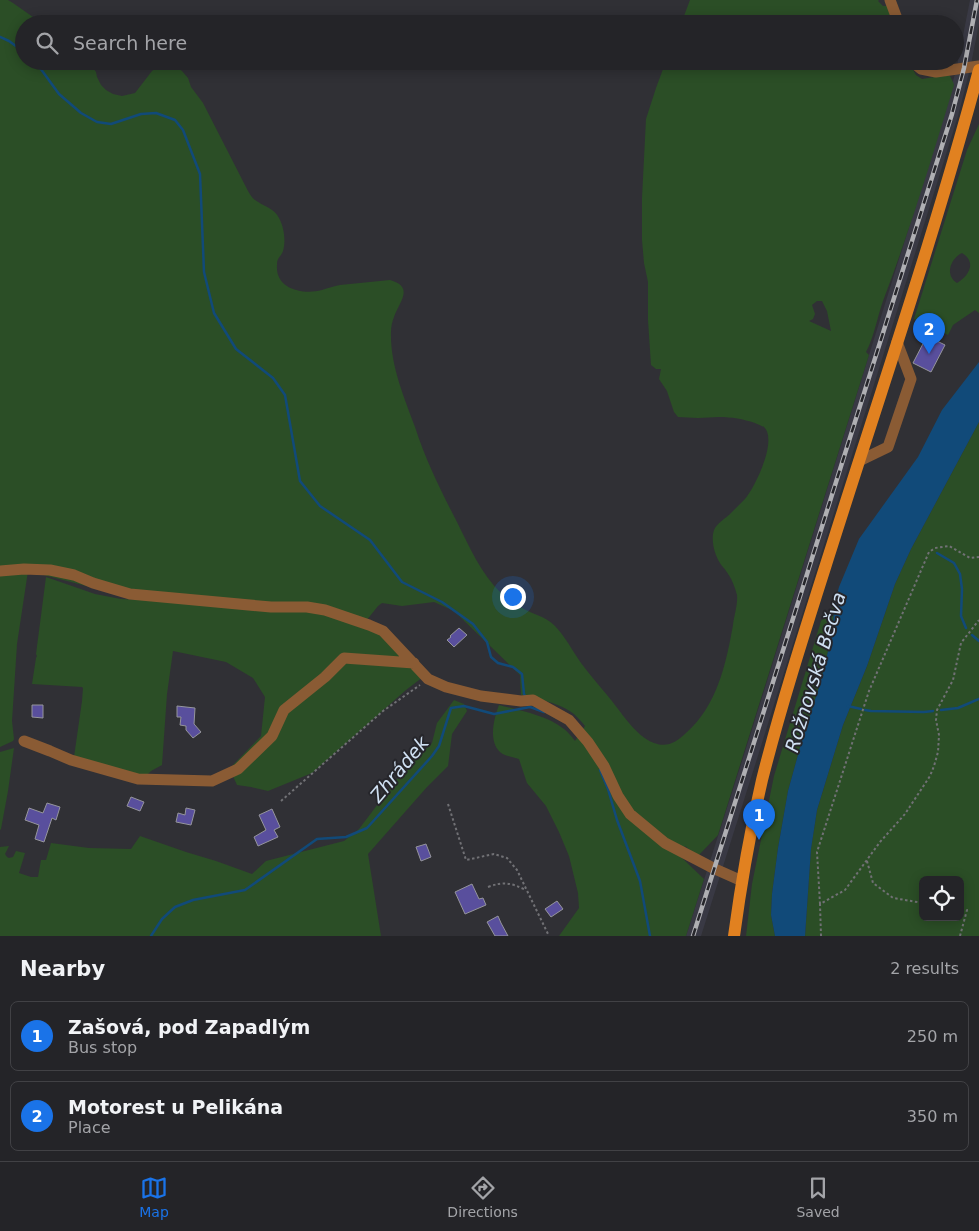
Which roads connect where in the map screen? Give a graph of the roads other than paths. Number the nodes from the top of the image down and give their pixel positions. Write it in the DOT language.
graph roads {
  1 [pos="890,0"];
  2 [pos="896,15"];
  3 [pos="979,66"];
  4 [pos="964,68"];
  5 [pos="926,70"];
  6 [pos="950,70"];
  7 [pos="979,70"];
  8 [pos="897,342"];
  9 [pos="859,461"];
  10 [pos="0,572"];
  11 [pos="414,663"];
  12 [pos="24,741"];
  13 [pos="742,881"];
  14 [pos="734,936"];
  1 -- 2 [label="street"];
  3 -- 4 [label="street"];
  5 -- 6 [label="street"];
  7 -- 8 [label="main road"];
  8 -- 9 [label="main road"];
  8 -- 9 [label="street"];
  9 -- 13 [label="main road"];
  10 -- 11 [label="street"];
  11 -- 12 [label="street"];
  11 -- 13 [label="street"];
  13 -- 14 [label="main road"];
}
